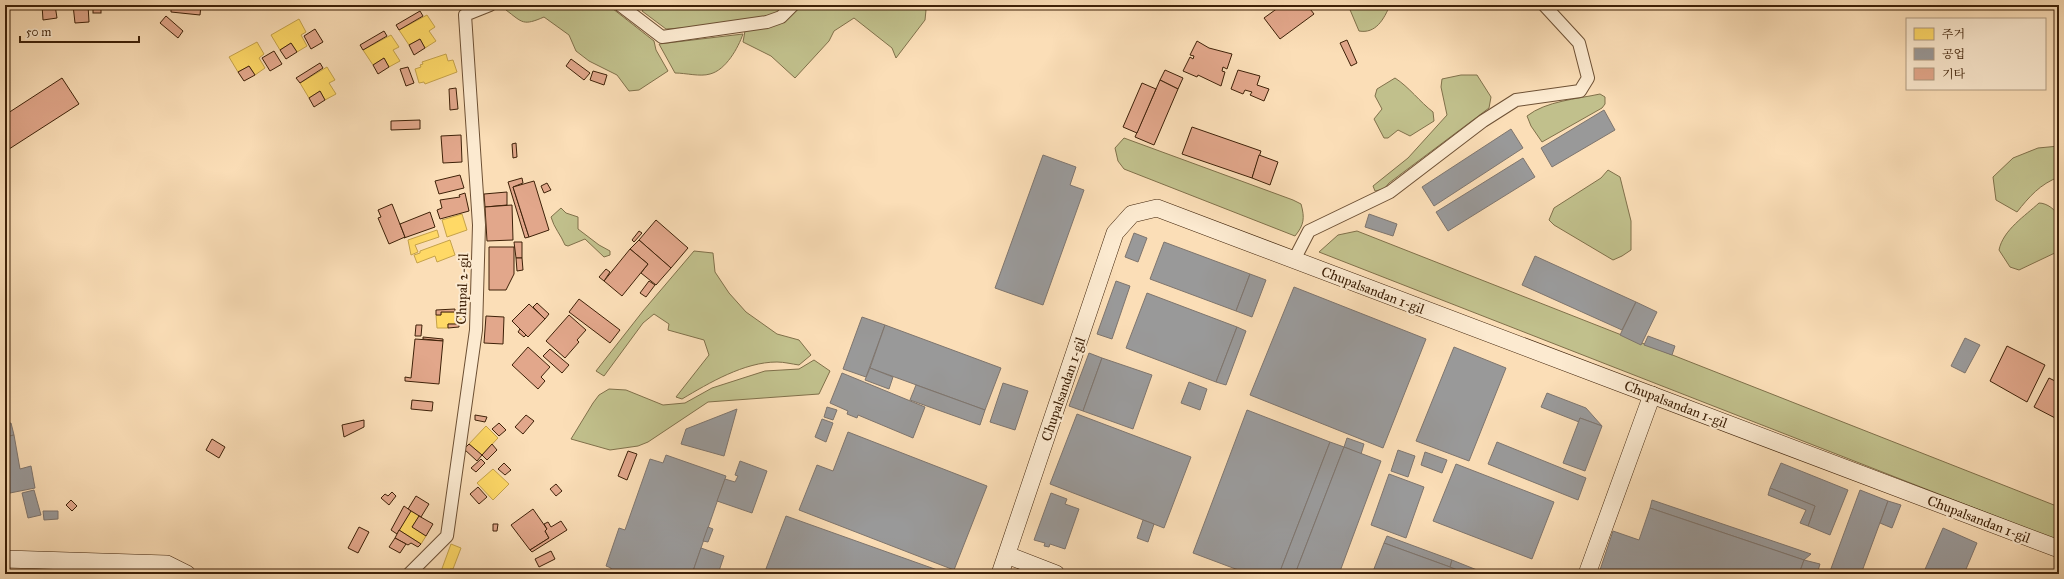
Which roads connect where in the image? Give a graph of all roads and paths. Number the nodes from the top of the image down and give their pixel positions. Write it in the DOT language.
graph roads {
  1 [pos="490,5"];
  2 [pos="620,5"];
  3 [pos="793,5"];
  4 [pos="1544,5"];
  5 [pos="464,10"];
  6 [pos="1294,260"];
  7 [pos="1652,395"];
  8 [pos="2059,549"];
  9 [pos="1007,555"];
  10 [pos="5,559"];
  11 [pos="187,574"];
  12 [pos="409,574"];
  13 [pos="1000,574"];
  14 [pos="1056,574"];
  15 [pos="1588,574"];
  1 -- 5 [label="street, Chupal 2-gil"];
  2 -- 3 [label="street"];
  4 -- 6 [label="street"];
  5 -- 12 [label="street, Chupal 2-gil"];
  6 -- 7 [label="street, Chupalsandan 1-gil"];
  6 -- 9 [label="street, Chupalsandan 1-gil"];
  7 -- 8 [label="street, Chupalsandan 1-gil"];
  7 -- 15 [label="street"];
  9 -- 13 [label="street, Chupalsandan 1-gil"];
  9 -- 14 [label="street"];
  10 -- 11 [label="street"];
}
